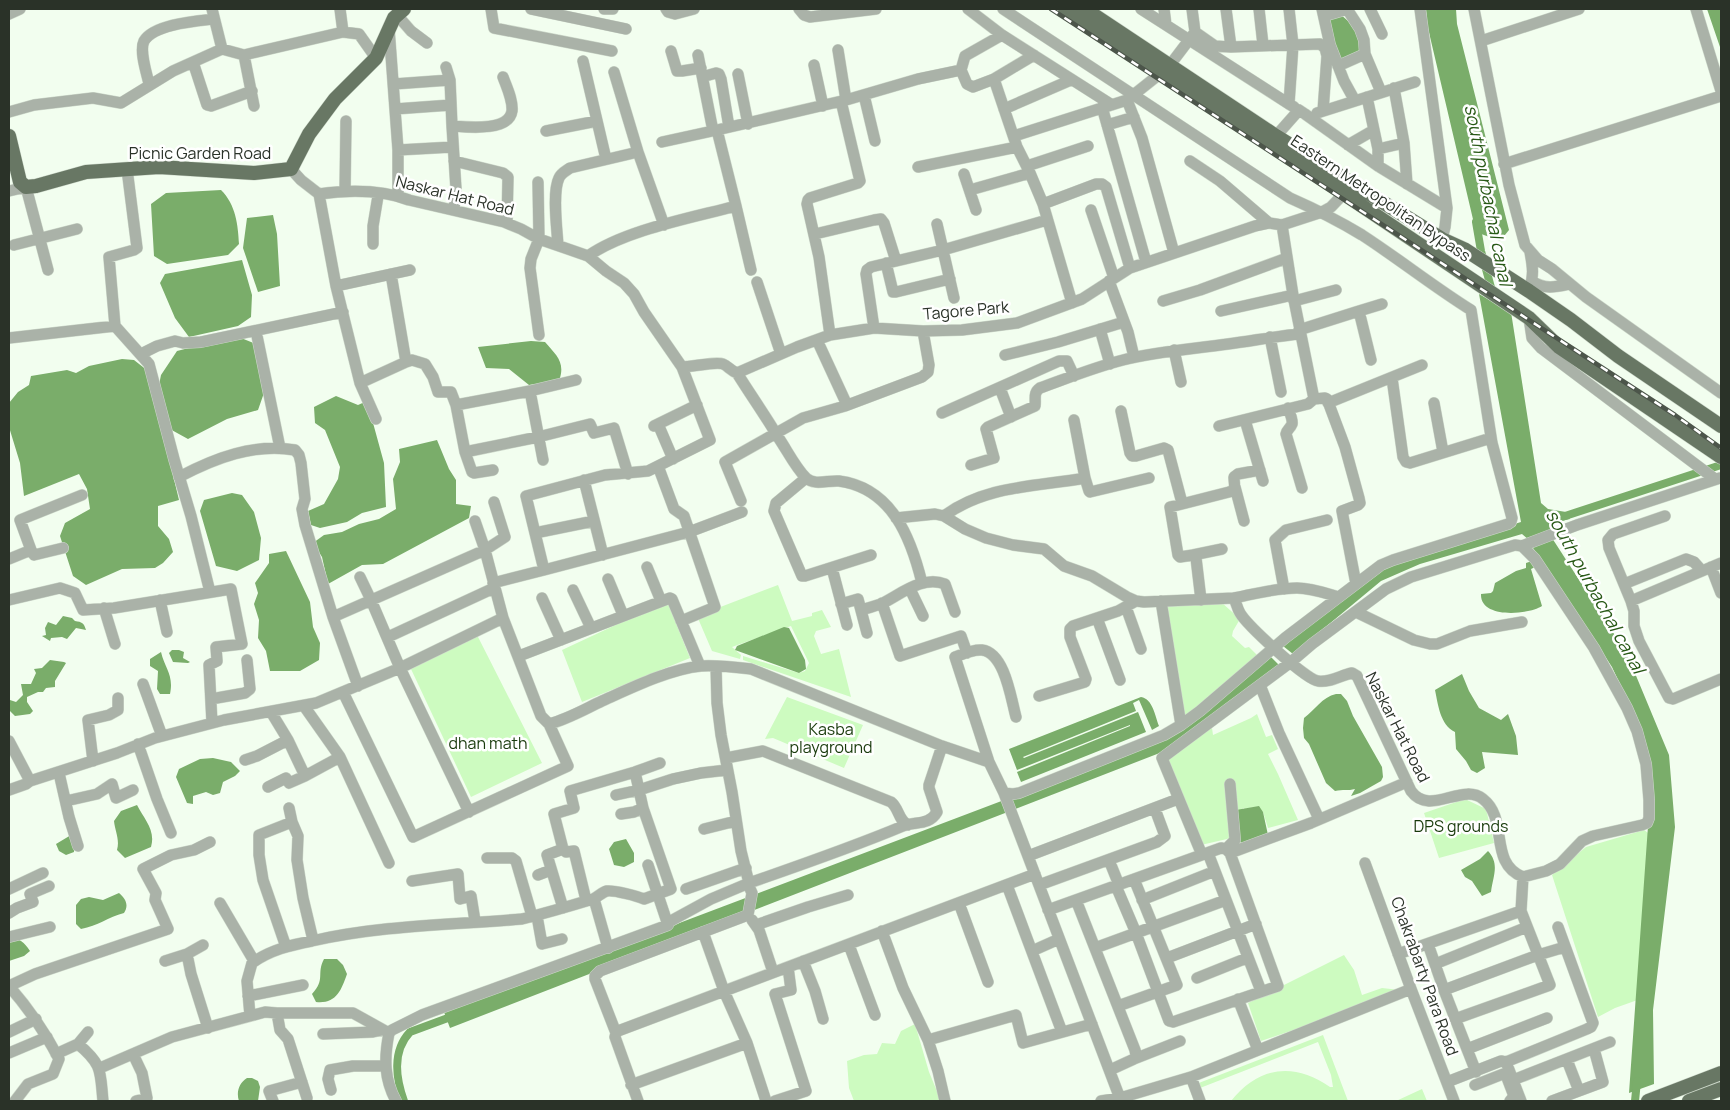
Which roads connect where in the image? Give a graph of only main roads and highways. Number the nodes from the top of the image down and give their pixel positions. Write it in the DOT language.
graph roads {
  1 [pos="1064,9"];
  2 [pos="1085,9"];
  3 [pos="397,17"];
  4 [pos="1165,69"];
  5 [pos="9,136"];
  6 [pos="1349,192"];
  7 [pos="1721,426"];
  8 [pos="1721,457"];
  9 [pos="1721,1074"];
  10 [pos="1721,1089"];
  11 [pos="1652,1100"];
  12 [pos="1689,1101"];
  1 -- 4 [label="main road, Eastern Metropolitan Bypass"];
  2 -- 4 [label="main road"];
  3 -- 5 [label="main road, Picnic Garden Road"];
  4 -- 6 [label="main road, Eastern Metropolitan Bypass"];
  4 -- 6 [label="main road"];
  6 -- 7 [label="main road"];
  6 -- 8 [label="main road, Eastern Metropolitan Bypass"];
  9 -- 11 [label="main road"];
  10 -- 12 [label="main road"];
}
